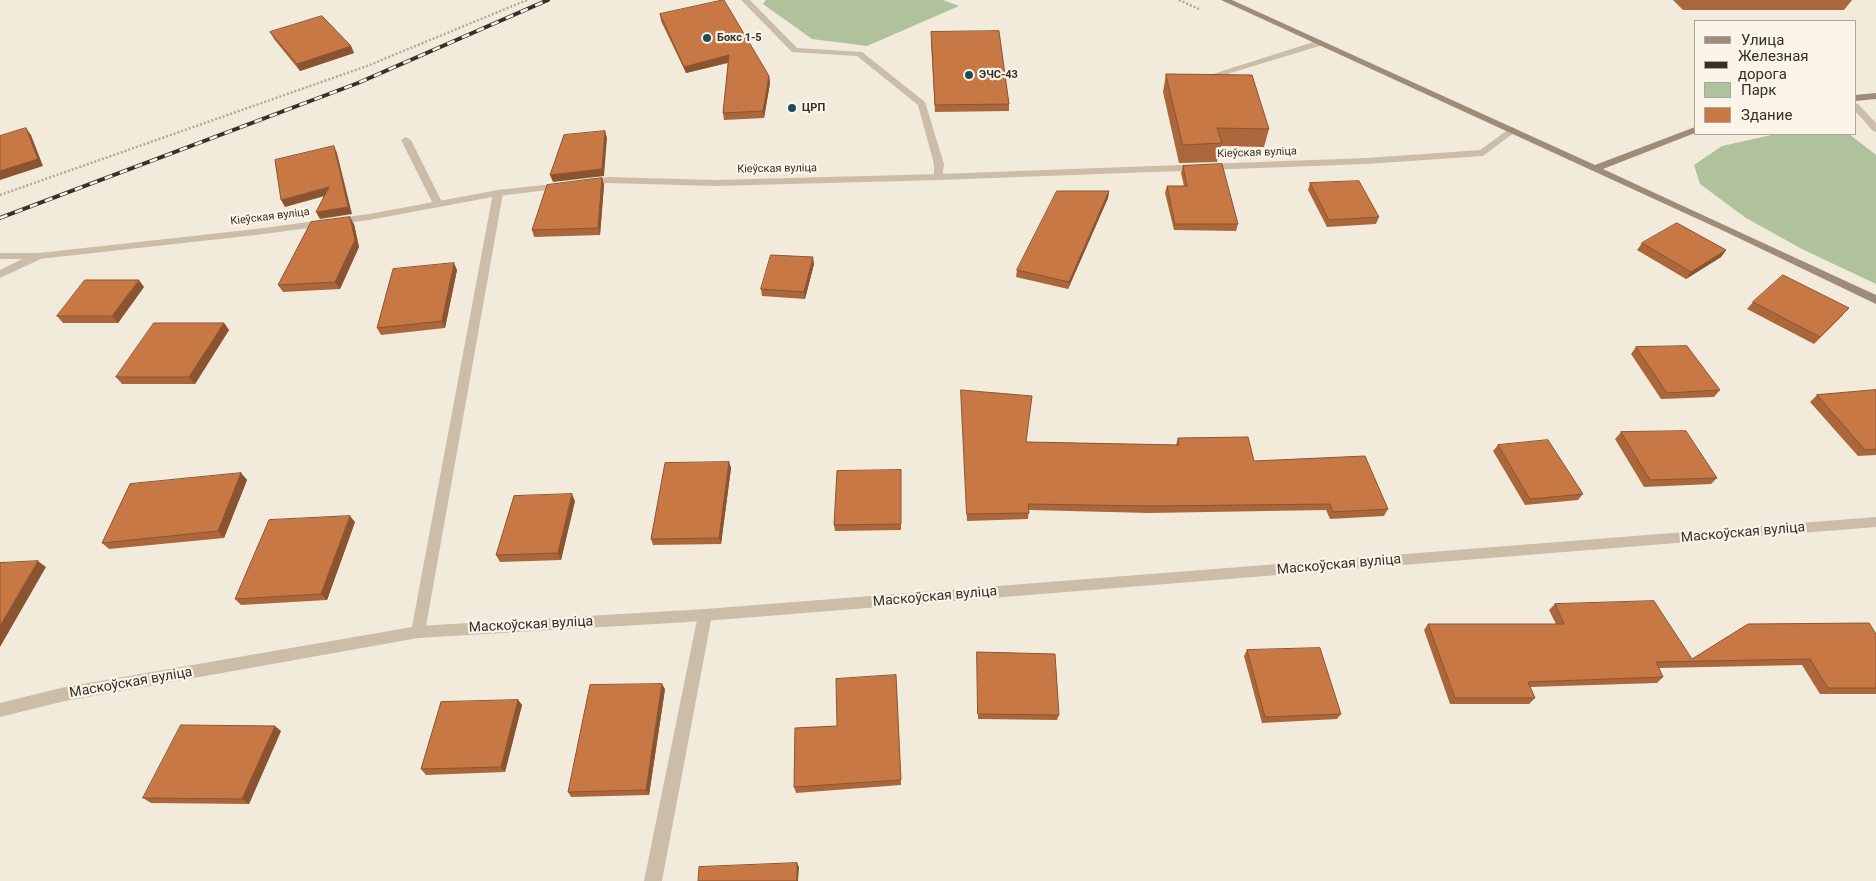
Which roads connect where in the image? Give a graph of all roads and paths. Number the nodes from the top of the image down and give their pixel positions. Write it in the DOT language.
graph roads {
  1 [pos="527,0"];
  2 [pos="745,0"];
  3 [pos="1225,0"];
  4 [pos="1320,43"];
  5 [pos="1195,80"];
  6 [pos="1876,96"];
  7 [pos="1856,98"];
  8 [pos="1856,107"];
  9 [pos="1876,129"];
  10 [pos="1512,130"];
  11 [pos="1694,130"];
  12 [pos="406,140"];
  13 [pos="1596,168"];
  14 [pos="939,177"];
  15 [pos="498,193"];
  16 [pos="0,195"];
  17 [pos="438,204"];
  18 [pos="0,256"];
  19 [pos="40,256"];
  20 [pos="0,274"];
  21 [pos="1876,300"];
  22 [pos="1876,522"];
  23 [pos="705,615"];
  24 [pos="418,632"];
  25 [pos="0,710"];
  26 [pos="653,881"];
  1 -- 16 [label="path"];
  2 -- 14 [label="street"];
  3 -- 4 [label="main road"];
  4 -- 5 [label="street"];
  4 -- 10 [label="main road"];
  6 -- 7 [label="main road"];
  8 -- 9 [label="street"];
  10 -- 13 [label="main road"];
  10 -- 14 [label="street, Кіеўская вуліца"];
  11 -- 13 [label="main road"];
  12 -- 17 [label="street"];
  13 -- 21 [label="main road"];
  14 -- 15 [label="street, Кіеўская вуліца"];
  15 -- 17 [label="street, Кіеўская вуліца"];
  15 -- 24 [label="street"];
  17 -- 19 [label="street, Кіеўская вуліца"];
  18 -- 19 [label="street"];
  19 -- 20 [label="street"];
  22 -- 23 [label="street, Маскоўская вуліца"];
  23 -- 24 [label="street, Маскоўская вуліца"];
  23 -- 26 [label="street"];
  24 -- 25 [label="street, Маскоўская вуліца"];
}
